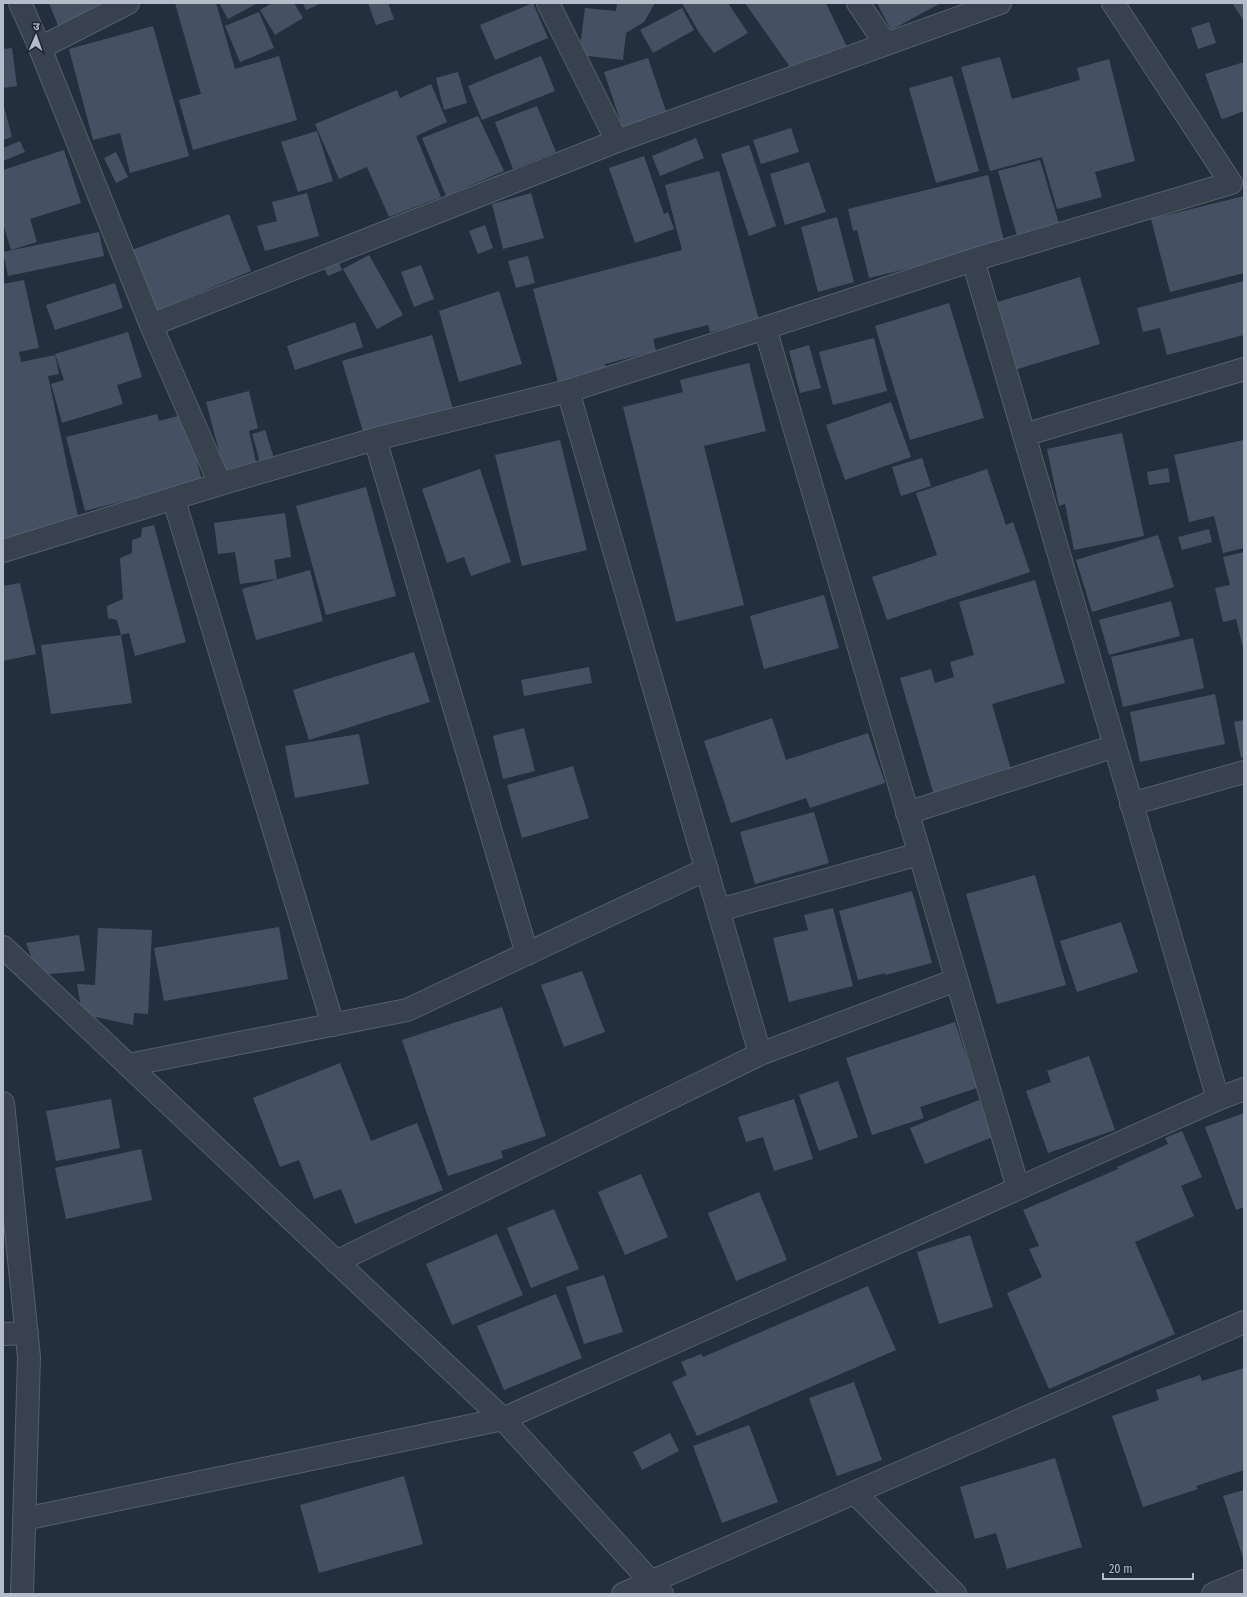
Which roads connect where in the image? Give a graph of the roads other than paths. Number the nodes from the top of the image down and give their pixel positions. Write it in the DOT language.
graph roads {
  1 [pos="20,3"];
  2 [pos="128,3"];
  3 [pos="548,3"];
  4 [pos="858,3"];
  5 [pos="1000,3"];
  6 [pos="1113,3"];
  7 [pos="885,44"];
  8 [pos="40,48"];
  9 [pos="617,141"];
  10 [pos="1237,181"];
  11 [pos="973,260"];
  12 [pos="150,325"];
  13 [pos="765,328"];
  14 [pos="1244,355"];
  15 [pos="1244,364"];
  16 [pos="1244,369"];
  17 [pos="568,391"];
  18 [pos="1024,435"];
  19 [pos="376,439"];
  20 [pos="220,484"];
  21 [pos="174,500"];
  22 [pos="3,551"];
  23 [pos="1115,746"];
  24 [pos="1244,772"];
  25 [pos="1131,804"];
  26 [pos="907,813"];
  27 [pos="919,854"];
  28 [pos="707,869"];
  29 [pos="719,910"];
  30 [pos="3,947"];
  31 [pos="527,954"];
  32 [pos="956,980"];
  33 [pos="333,1025"];
  34 [pos="760,1054"];
  35 [pos="128,1065"];
  36 [pos="1244,1089"];
  37 [pos="1218,1099"];
  38 [pos="3,1104"];
  39 [pos="1018,1188"];
  40 [pos="336,1262"];
  41 [pos="1244,1322"];
  42 [pos="3,1334"];
  43 [pos="27,1334"];
  44 [pos="502,1419"];
  45 [pos="855,1492"];
  46 [pos="24,1519"];
  47 [pos="1244,1581"];
  48 [pos="657,1588"];
  49 [pos="22,1594"];
  50 [pos="623,1594"];
  51 [pos="955,1594"];
  52 [pos="1213,1594"];
  1 -- 8 [label="street"];
  2 -- 8 [label="street"];
  3 -- 9 [label="street"];
  4 -- 7 [label="street"];
  5 -- 7 [label="street"];
  6 -- 10 [label="street"];
  7 -- 9 [label="street"];
  8 -- 12 [label="street"];
  9 -- 12 [label="street"];
  10 -- 11 [label="street"];
  11 -- 13 [label="street"];
  11 -- 18 [label="street"];
  12 -- 20 [label="street"];
  13 -- 17 [label="street"];
  13 -- 26 [label="street"];
  14 -- 15 [label="street"];
  16 -- 18 [label="street"];
  17 -- 19 [label="street"];
  17 -- 28 [label="street"];
  18 -- 23 [label="street"];
  19 -- 20 [label="street"];
  19 -- 31 [label="street"];
  20 -- 21 [label="street"];
  21 -- 22 [label="street"];
  21 -- 33 [label="street"];
  23 -- 25 [label="street"];
  23 -- 26 [label="street"];
  24 -- 25 [label="street"];
  25 -- 37 [label="street"];
  26 -- 27 [label="street"];
  27 -- 29 [label="street"];
  27 -- 32 [label="street"];
  28 -- 29 [label="street"];
  28 -- 31 [label="street"];
  29 -- 34 [label="street"];
  30 -- 35 [label="street"];
  31 -- 33 [label="street"];
  32 -- 34 [label="street"];
  32 -- 39 [label="street"];
  33 -- 35 [label="street"];
  34 -- 40 [label="street"];
  35 -- 40 [label="street"];
  36 -- 37 [label="street"];
  37 -- 39 [label="street"];
  38 -- 43 [label="street"];
  39 -- 44 [label="street"];
  40 -- 44 [label="street"];
  41 -- 45 [label="street"];
  42 -- 43 [label="street"];
  43 -- 46 [label="street"];
  44 -- 46 [label="street"];
  44 -- 48 [label="street"];
  45 -- 48 [label="street"];
  45 -- 51 [label="street"];
  46 -- 49 [label="street"];
  47 -- 52 [label="street"];
  48 -- 50 [label="street"];
}
